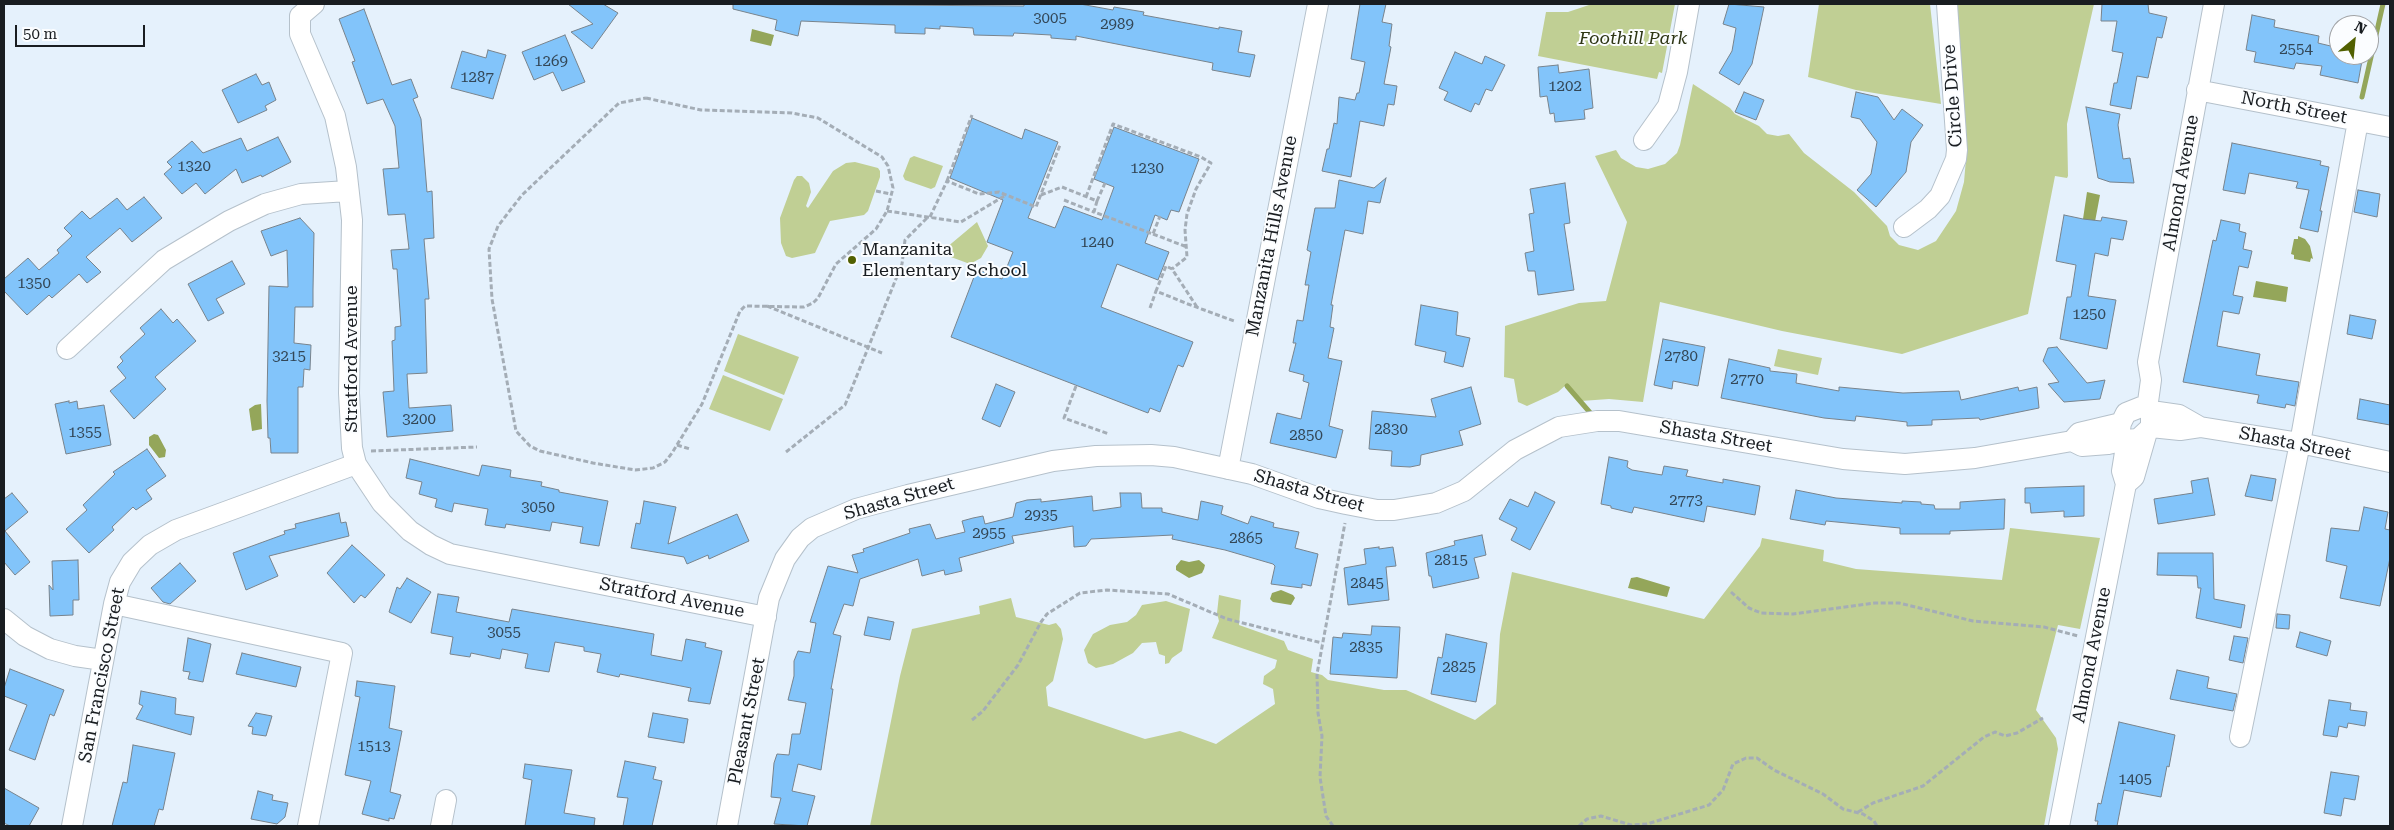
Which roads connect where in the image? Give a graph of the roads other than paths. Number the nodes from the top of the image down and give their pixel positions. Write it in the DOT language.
graph roads {
  1 [pos="1314,4"];
  2 [pos="1690,4"];
  3 [pos="1948,4"];
  4 [pos="2214,4"];
  5 [pos="307,10"];
  6 [pos="2198,90"];
  7 [pos="2358,121"];
  8 [pos="2390,127"];
  9 [pos="1644,140"];
  10 [pos="348,191"];
  11 [pos="1904,227"];
  12 [pos="67,349"];
  13 [pos="2148,362"];
  14 [pos="2140,423"];
  15 [pos="2300,443"];
  16 [pos="2390,462"];
  17 [pos="356,464"];
  18 [pos="1228,469"];
  19 [pos="114,604"];
  20 [pos="766,617"];
  21 [pos="4,618"];
  22 [pos="103,660"];
  23 [pos="2240,737"];
  24 [pos="446,800"];
  25 [pos="72,826"];
  26 [pos="308,826"];
  27 [pos="441,826"];
  28 [pos="727,826"];
  29 [pos="2059,826"];
  1 -- 18 [label="street, Manzanita Hills Avenue"];
  2 -- 9 [label="street"];
  3 -- 11 [label="street, Circle Drive"];
  4 -- 6 [label="street, Almond Avenue"];
  5 -- 10 [label="street, Stratford Avenue"];
  6 -- 7 [label="street, North Street"];
  6 -- 13 [label="street, Almond Avenue"];
  7 -- 8 [label="street, North Street"];
  7 -- 15 [label="street"];
  10 -- 12 [label="street"];
  10 -- 17 [label="street, Stratford Avenue"];
  13 -- 14 [label="street, Almond Avenue"];
  13 -- 14 [label="street, Almond Avenue"];
  14 -- 15 [label="street, Shasta Street"];
  14 -- 18 [label="street, Shasta Street"];
  14 -- 29 [label="street, Almond Avenue"];
  15 -- 16 [label="street, Shasta Street"];
  15 -- 23 [label="street"];
  17 -- 19 [label="street, San Francisco Street"];
  17 -- 20 [label="street, Stratford Avenue"];
  18 -- 20 [label="street, Shasta Street"];
  19 -- 22 [label="street, San Francisco Street"];
  19 -- 26 [label="street"];
  20 -- 28 [label="street, Pleasant Street"];
  21 -- 22 [label="street"];
  22 -- 25 [label="street, San Francisco Street"];
  24 -- 27 [label="street"];
}
